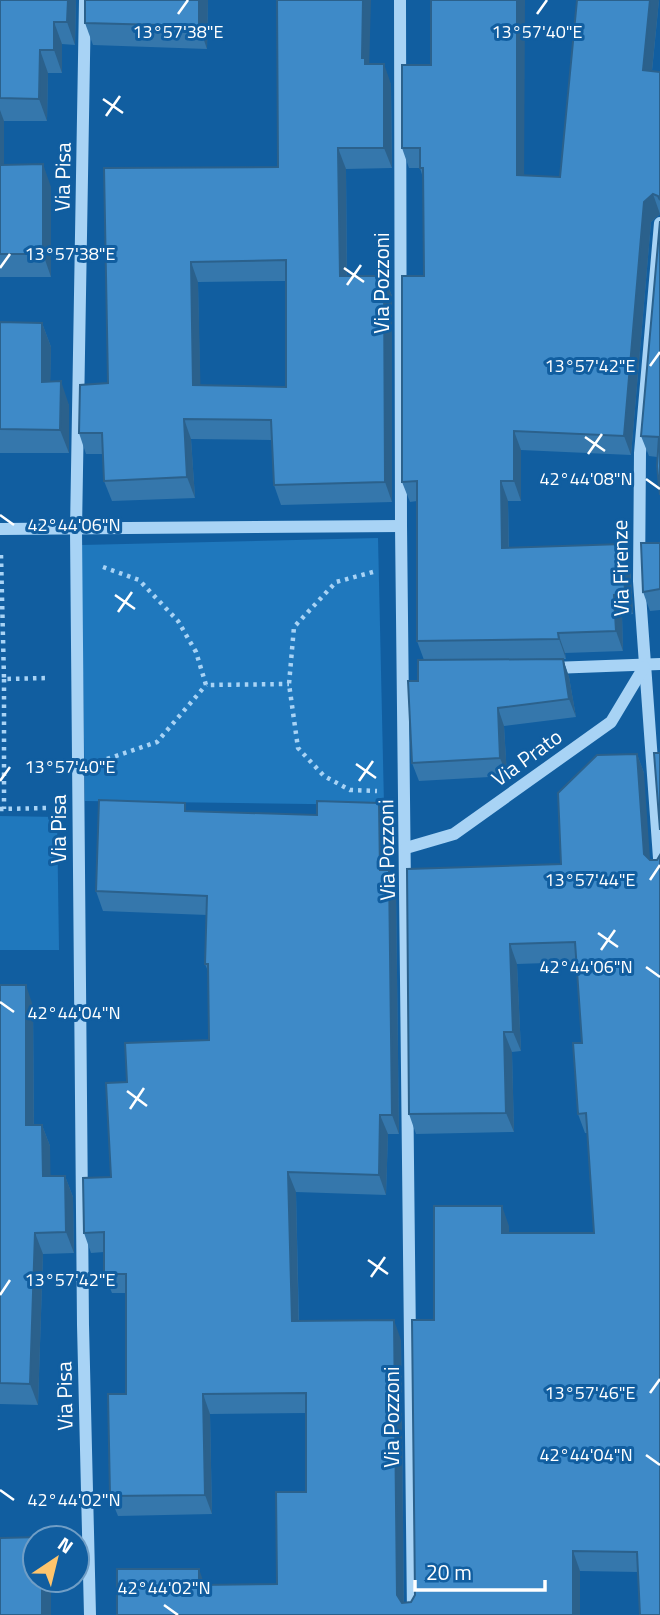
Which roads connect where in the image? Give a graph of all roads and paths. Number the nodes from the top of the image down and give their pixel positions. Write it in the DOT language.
graph roads {
  1 [pos="85,0"];
  2 [pos="400,0"];
  3 [pos="660,223"];
  4 [pos="401,527"];
  5 [pos="0,529"];
  6 [pos="76,530"];
  7 [pos="0,555"];
  8 [pos="101,566"];
  9 [pos="384,569"];
  10 [pos="660,664"];
  11 [pos="644,667"];
  12 [pos="537,668"];
  13 [pos="57,678"];
  14 [pos="4,679"];
  15 [pos="289,684"];
  16 [pos="206,685"];
  17 [pos="101,761"];
  18 [pos="390,792"];
  19 [pos="47,808"];
  20 [pos="2,809"];
  21 [pos="406,849"];
  22 [pos="660,872"];
  23 [pos="90,1615"];
  24 [pos="413,1615"];
  1 -- 6 [label="street, Via Pisa"];
  2 -- 4 [label="street, Via Pozzoni"];
  3 -- 11 [label="street, Via Firenze"];
  4 -- 6 [label="street"];
  4 -- 21 [label="street, Via Pozzoni"];
  5 -- 6 [label="street"];
  6 -- 23 [label="street, Via Pisa"];
  7 -- 14 [label="path"];
  8 -- 16 [label="path"];
  9 -- 15 [label="path"];
  10 -- 11 [label="street"];
  11 -- 12 [label="street"];
  11 -- 21 [label="street, Via Prato"];
  11 -- 22 [label="street, Via Firenze"];
  13 -- 14 [label="path"];
  14 -- 20 [label="path"];
  15 -- 16 [label="path"];
  15 -- 18 [label="path"];
  16 -- 17 [label="path"];
  19 -- 20 [label="path"];
  21 -- 24 [label="street, Via Pozzoni"];
}
